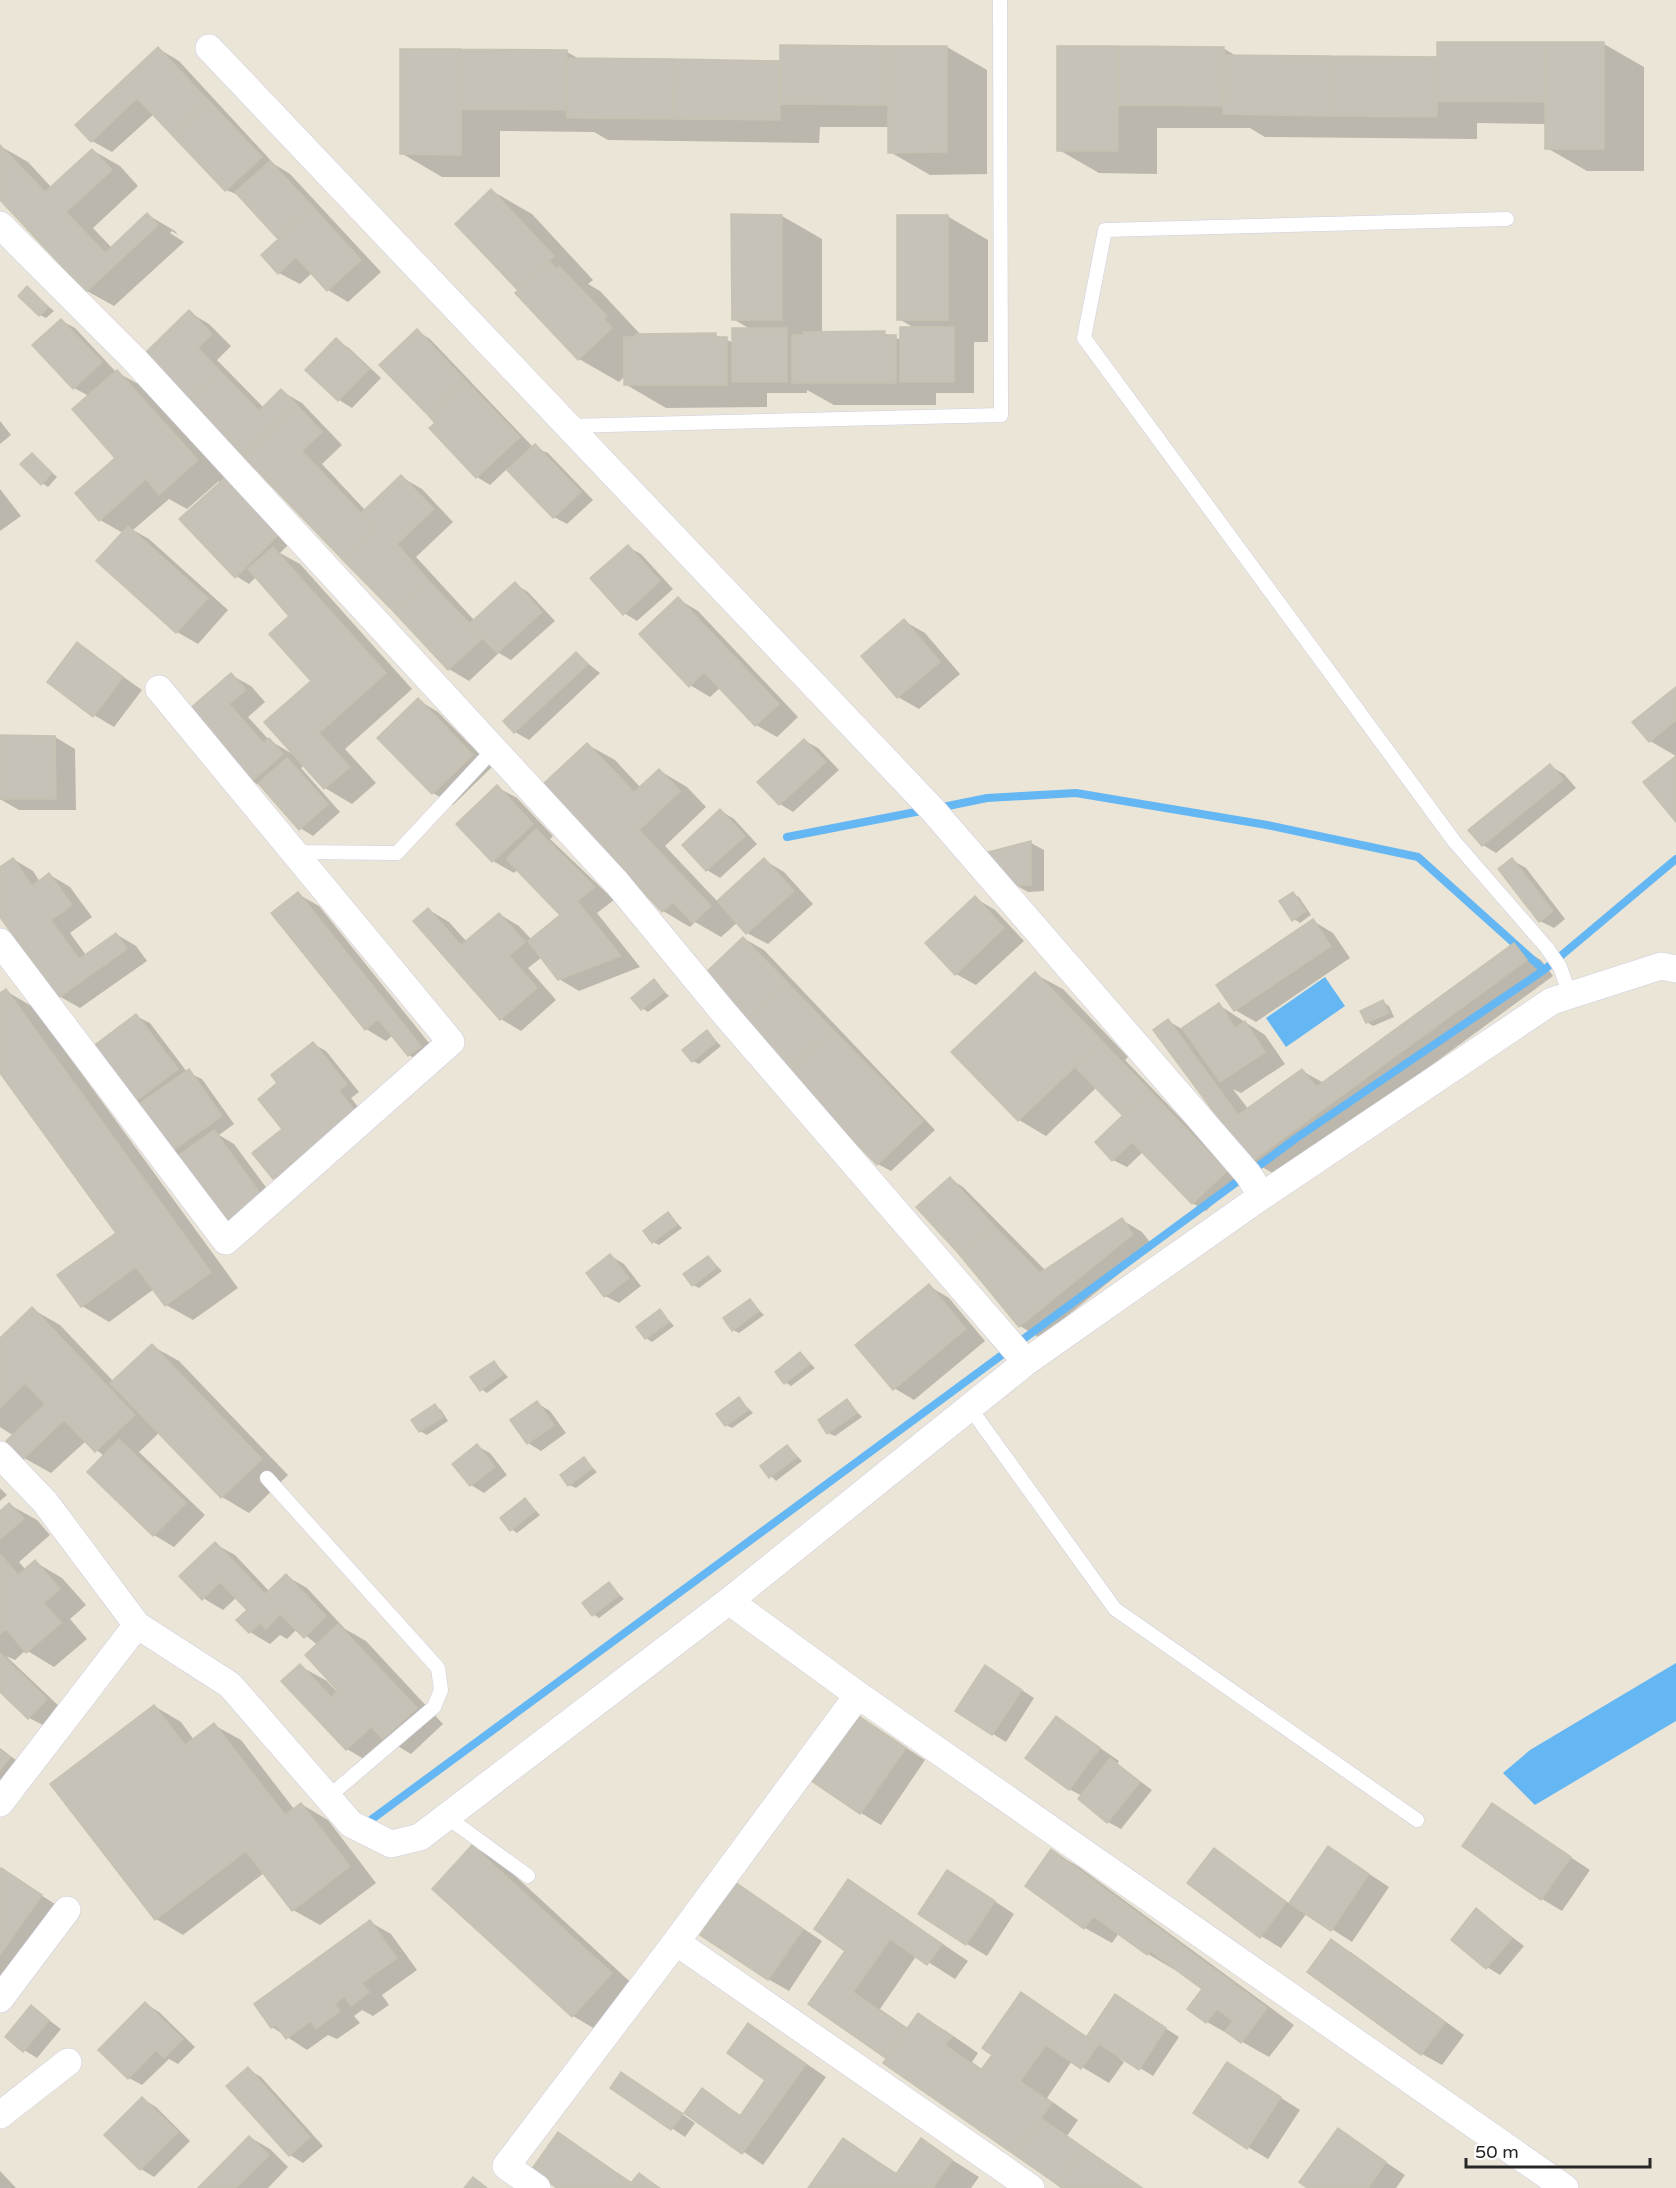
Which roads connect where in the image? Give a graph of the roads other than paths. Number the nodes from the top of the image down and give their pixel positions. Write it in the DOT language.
graph roads {
  1 [pos="1000,0"];
  2 [pos="209,48"];
  3 [pos="1507,219"];
  4 [pos="0,225"];
  5 [pos="568,426"];
  6 [pos="159,689"];
  7 [pos="494,749"];
  8 [pos="293,852"];
  9 [pos="0,942"];
  10 [pos="1671,961"];
  11 [pos="1570,996"];
  12 [pos="1262,1196"];
  13 [pos="1017,1351"];
  14 [pos="970,1408"];
  15 [pos="0,1455"];
  16 [pos="267,1478"];
  17 [pos="729,1601"];
  18 [pos="136,1624"];
  19 [pos="858,1695"];
  20 [pos="327,1798"];
  21 [pos="0,1803"];
  22 [pos="447,1817"];
  23 [pos="1417,1820"];
  24 [pos="528,1876"];
  25 [pos="67,1910"];
  26 [pos="676,1942"];
  27 [pos="0,1999"];
  28 [pos="68,2062"];
  29 [pos="0,2115"];
  30 [pos="537,2188"];
  31 [pos="1031,2188"];
  32 [pos="1565,2188"];
  1 -- 5 [label="lane"];
  2 -- 5 [label="street"];
  3 -- 11 [label="lane"];
  4 -- 7 [label="street"];
  5 -- 12 [label="street"];
  6 -- 8 [label="street"];
  7 -- 8 [label="lane"];
  7 -- 13 [label="street"];
  8 -- 9 [label="street"];
  10 -- 11 [label="street"];
  11 -- 12 [label="street"];
  12 -- 13 [label="street"];
  13 -- 14 [label="street"];
  14 -- 17 [label="street"];
  14 -- 23 [label="lane"];
  15 -- 18 [label="street"];
  16 -- 20 [label="lane"];
  17 -- 19 [label="street"];
  17 -- 22 [label="street"];
  18 -- 20 [label="street"];
  18 -- 21 [label="street"];
  19 -- 26 [label="street"];
  19 -- 32 [label="street"];
  20 -- 22 [label="street"];
  22 -- 24 [label="lane"];
  25 -- 27 [label="street"];
  26 -- 30 [label="street"];
  26 -- 31 [label="street"];
  28 -- 29 [label="street"];
}
